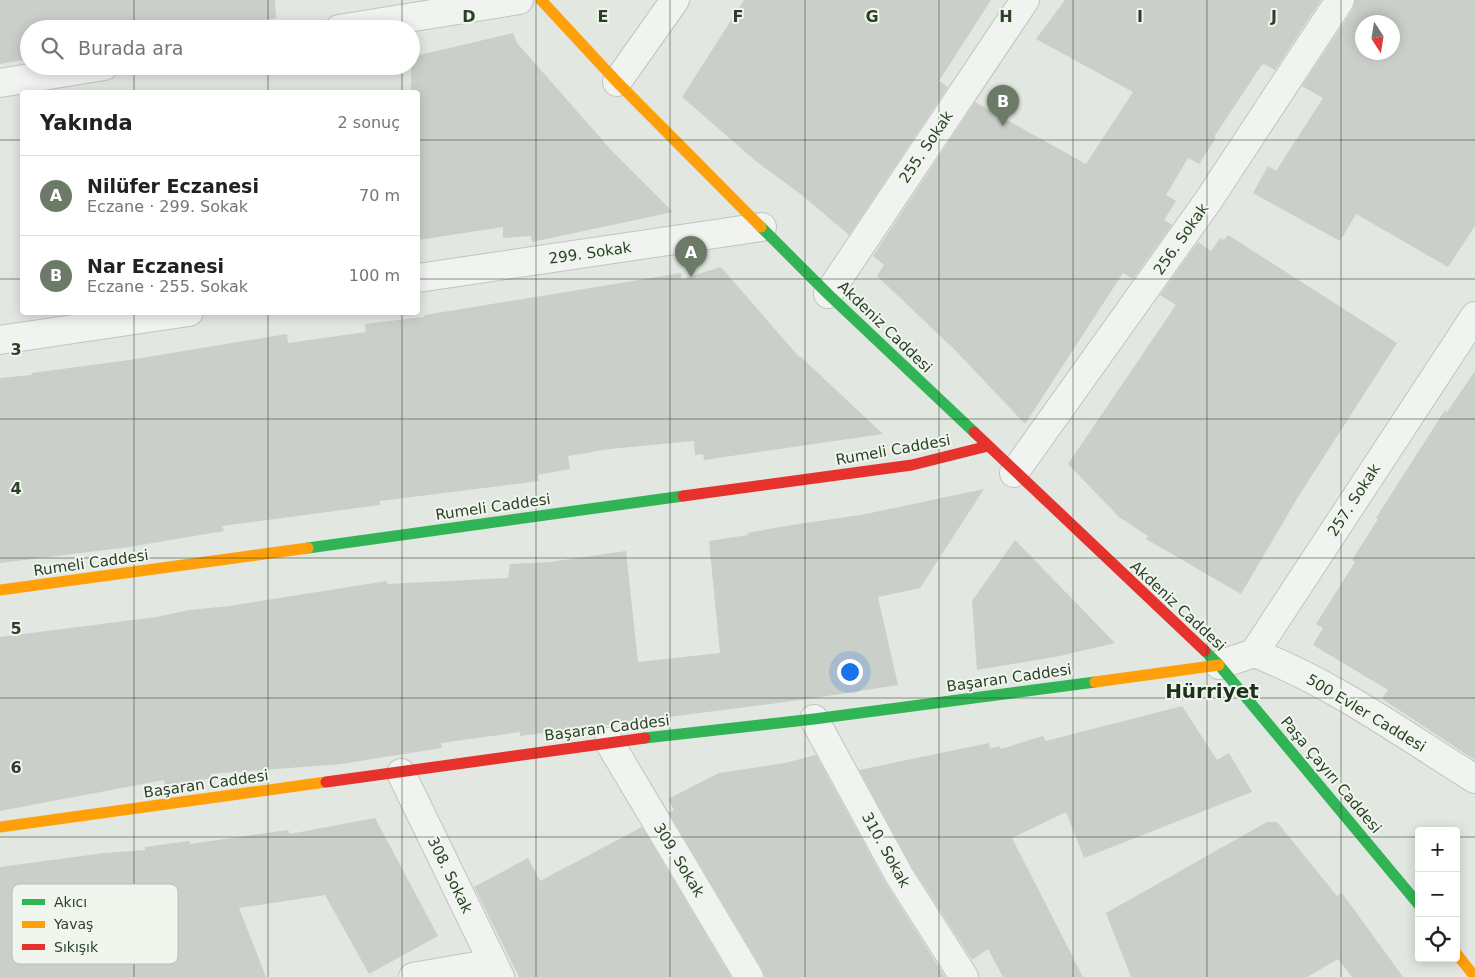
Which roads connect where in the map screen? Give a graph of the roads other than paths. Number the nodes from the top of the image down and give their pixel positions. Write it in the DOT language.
graph roads {
  1 [pos="519,0"];
  2 [pos="541,0"];
  3 [pos="675,0"];
  4 [pos="1025,0"];
  5 [pos="1340,0"];
  6 [pos="395,20"];
  7 [pos="49,75"];
  8 [pos="617,82"];
  9 [pos="0,83"];
  10 [pos="762,227"];
  11 [pos="420,278"];
  12 [pos="828,294"];
  13 [pos="169,315"];
  14 [pos="1475,316"];
  15 [pos="0,340"];
  16 [pos="988,446"];
  17 [pos="1014,473"];
  18 [pos="0,590"];
  19 [pos="1254,654"];
  20 [pos="1219,666"];
  21 [pos="814,719"];
  22 [pos="609,742"];
  23 [pos="401,773"];
  24 [pos="1475,779"];
  25 [pos="0,827"];
  26 [pos="1415,900"];
  27 [pos="1460,958"];
  28 [pos="496,970"];
  29 [pos="413,977"];
  30 [pos="749,977"];
  31 [pos="964,977"];
  32 [pos="1475,977"];
  1 -- 6 [label="street"];
  2 -- 8 [label="street, Akdeniz Caddesi"];
  3 -- 8 [label="street"];
  4 -- 12 [label="street, 255. Sokak"];
  5 -- 17 [label="street, 256. Sokak"];
  7 -- 9 [label="street"];
  8 -- 10 [label="street, Akdeniz Caddesi"];
  10 -- 11 [label="street, 299. Sokak"];
  10 -- 12 [label="street, Akdeniz Caddesi"];
  12 -- 16 [label="street, Akdeniz Caddesi"];
  13 -- 15 [label="street"];
  14 -- 19 [label="street, 257. Sokak"];
  16 -- 17 [label="street, Akdeniz Caddesi"];
  16 -- 18 [label="street, Rumeli Caddesi"];
  17 -- 20 [label="street, Akdeniz Caddesi"];
  19 -- 20 [label="street"];
  19 -- 24 [label="street, 500 Evler Caddesi"];
  20 -- 21 [label="street, Başaran Caddesi"];
  20 -- 26 [label="street, Paşa Çayırı Caddesi"];
  21 -- 22 [label="street, Başaran Caddesi"];
  21 -- 31 [label="street, 310. Sokak"];
  22 -- 23 [label="street, Başaran Caddesi"];
  22 -- 30 [label="street, 309. Sokak"];
  23 -- 25 [label="street, Başaran Caddesi"];
  23 -- 28 [label="street, 308. Sokak"];
  27 -- 32 [label="street"];
  28 -- 29 [label="street"];
}
